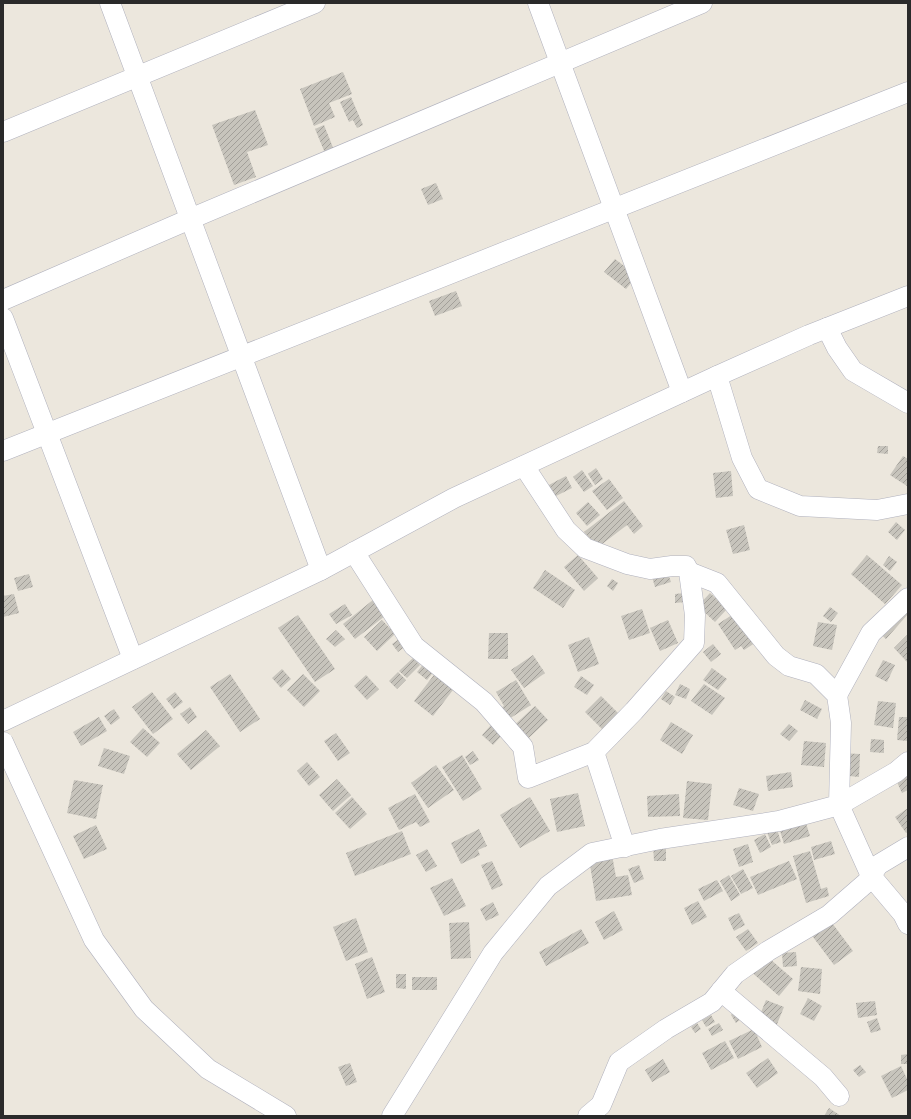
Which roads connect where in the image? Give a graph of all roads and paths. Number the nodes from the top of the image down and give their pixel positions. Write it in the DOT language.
graph roads {
  1 [pos="110,3"];
  2 [pos="315,3"];
  3 [pos="538,3"];
  4 [pos="702,3"];
  5 [pos="560,63"];
  6 [pos="137,77"];
  7 [pos="908,92"];
  8 [pos="3,132"];
  9 [pos="614,208"];
  10 [pos="190,219"];
  11 [pos="908,296"];
  12 [pos="3,300"];
  13 [pos="3,318"];
  14 [pos="827,328"];
  15 [pos="241,356"];
  16 [pos="717,376"];
  17 [pos="682,392"];
  18 [pos="908,403"];
  19 [pos="47,433"];
  20 [pos="3,451"];
  21 [pos="524,466"];
  22 [pos="908,504"];
  23 [pos="354,552"];
  24 [pos="321,570"];
  25 [pos="689,572"];
  26 [pos="908,598"];
  27 [pos="133,659"];
  28 [pos="837,695"];
  29 [pos="3,721"];
  30 [pos="3,742"];
  31 [pos="594,752"];
  32 [pos="908,762"];
  33 [pos="839,804"];
  34 [pos="624,847"];
  35 [pos="908,847"];
  36 [pos="872,876"];
  37 [pos="908,924"];
  38 [pos="721,991"];
  39 [pos="839,1096"];
  40 [pos="286,1116"];
  41 [pos="392,1116"];
  42 [pos="588,1116"];
  1 -- 6 [label="street"];
  2 -- 6 [label="street"];
  3 -- 5 [label="street"];
  4 -- 5 [label="street"];
  5 -- 9 [label="street"];
  5 -- 10 [label="street"];
  6 -- 8 [label="street"];
  6 -- 10 [label="street"];
  7 -- 9 [label="street"];
  9 -- 15 [label="street"];
  9 -- 17 [label="street"];
  10 -- 12 [label="street"];
  10 -- 15 [label="street"];
  11 -- 14 [label="street"];
  13 -- 19 [label="street"];
  14 -- 16 [label="street"];
  14 -- 18 [label="street"];
  15 -- 19 [label="street"];
  15 -- 24 [label="street"];
  16 -- 17 [label="street"];
  16 -- 22 [label="street"];
  17 -- 21 [label="street"];
  19 -- 20 [label="street"];
  19 -- 27 [label="street"];
  21 -- 23 [label="street"];
  21 -- 25 [label="street"];
  23 -- 24 [label="street"];
  23 -- 31 [label="street"];
  24 -- 27 [label="street"];
  25 -- 28 [label="street"];
  25 -- 31 [label="street"];
  26 -- 28 [label="street"];
  27 -- 29 [label="street"];
  28 -- 33 [label="street"];
  30 -- 40 [label="street"];
  31 -- 34 [label="street"];
  32 -- 33 [label="street"];
  33 -- 34 [label="street"];
  33 -- 36 [label="street"];
  34 -- 41 [label="street"];
  35 -- 36 [label="street"];
  36 -- 37 [label="street"];
  36 -- 38 [label="street"];
  38 -- 39 [label="street"];
  38 -- 42 [label="street"];
}
